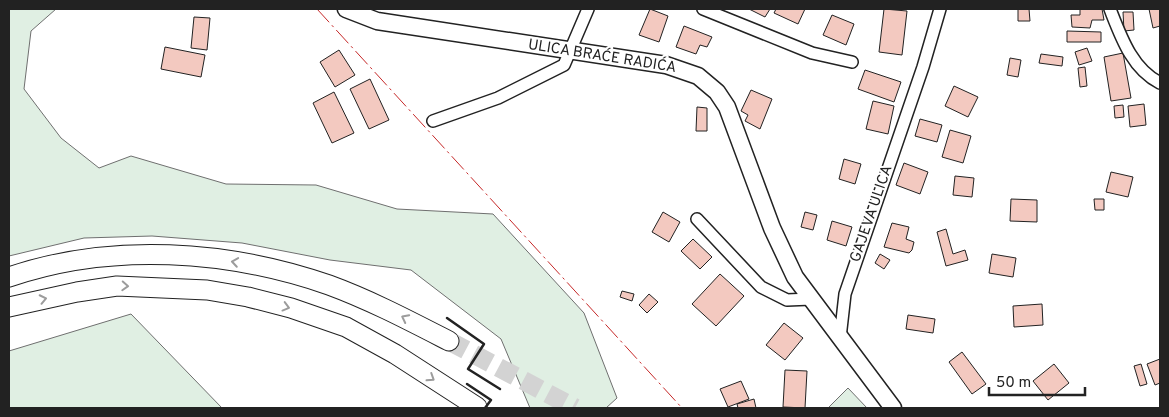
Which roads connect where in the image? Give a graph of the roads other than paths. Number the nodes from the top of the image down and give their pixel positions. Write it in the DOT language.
graph roads {
  1 [pos="346,9"];
  2 [pos="588,9"];
  3 [pos="703,9"];
  4 [pos="940,9"];
  5 [pos="1110,9"];
  6 [pos="570,51"];
  7 [pos="852,62"];
  8 [pos="1160,83"];
  9 [pos="433,121"];
  10 [pos="697,219"];
  11 [pos="9,277"];
  12 [pos="811,299"];
  13 [pos="9,307"];
  14 [pos="840,338"];
  15 [pos="449,340"];
  16 [pos="477,407"];
  17 [pos="894,408"];
  1 -- 6 [label="main road, ULICA BRAĆE RADIĆA"];
  2 -- 6 [label="street"];
  3 -- 7 [label="street"];
  4 -- 14 [label="street, GAJEVA ULICA"];
  5 -- 8 [label="street"];
  6 -- 9 [label="street"];
  6 -- 12 [label="main road, ULICA BRAĆE RADIĆA"];
  10 -- 12 [label="street"];
  15 -- 11 [label="highway, one-way"];
  12 -- 14 [label="main road, ULICA BRAĆE RADIĆA"];
  13 -- 16 [label="highway, one-way"];
  14 -- 17 [label="main road"];
}
